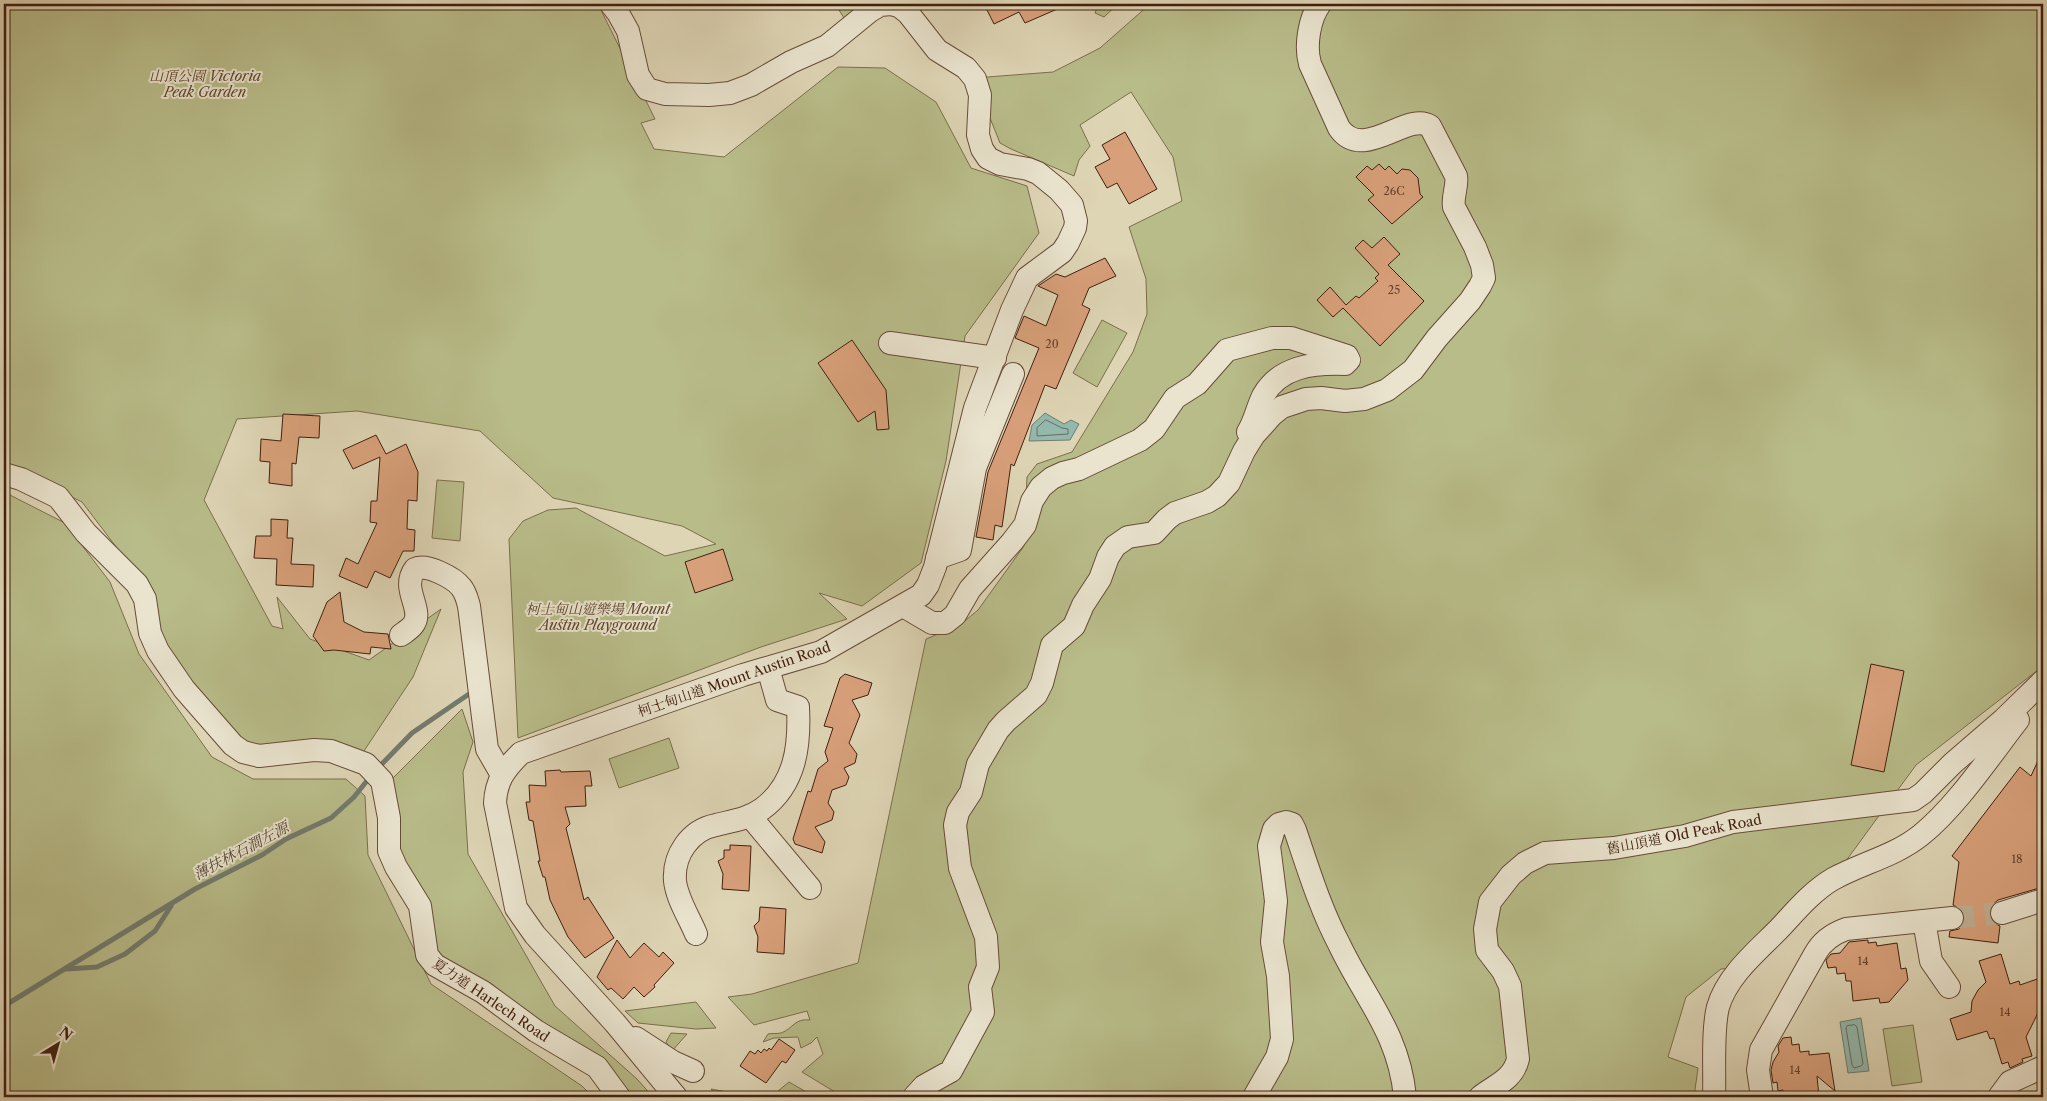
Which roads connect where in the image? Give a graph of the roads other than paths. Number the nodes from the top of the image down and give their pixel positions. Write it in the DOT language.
graph roads {
  1 [pos="1320,4"];
  2 [pos="614,7"];
  3 [pos="890,343"];
  4 [pos="995,358"];
  5 [pos="1013,374"];
  6 [pos="1244,451"];
  7 [pos="4,474"];
  8 [pos="937,558"];
  9 [pos="904,606"];
  10 [pos="400,635"];
  11 [pos="768,668"];
  12 [pos="2043,681"];
  13 [pos="502,775"];
  14 [pos="750,816"];
  15 [pos="810,888"];
  16 [pos="2043,900"];
  17 [pos="2002,913"];
  18 [pos="1952,918"];
  19 [pos="1924,921"];
  20 [pos="696,934"];
  21 [pos="1949,987"];
  22 [pos="615,1023"];
  23 [pos="2043,1067"];
  24 [pos="693,1071"];
  25 [pos="619,1097"];
  26 [pos="676,1097"];
  27 [pos="914,1097"];
  28 [pos="1254,1097"];
  29 [pos="1405,1097"];
  30 [pos="1480,1097"];
  31 [pos="1714,1097"];
  32 [pos="1762,1097"];
  33 [pos="1999,1097"];
  1 -- 6 [label="street"];
  2 -- 4 [label="street, 柯士甸山道 Mount Austin Road"];
  3 -- 4 [label="street"];
  4 -- 8 [label="street, 柯士甸山道 Mount Austin Road"];
  5 -- 8 [label="street"];
  6 -- 9 [label="street"];
  6 -- 27 [label="street"];
  7 -- 25 [label="street, 夏力道 Harlech Road"];
  8 -- 9 [label="street, 柯士甸山道 Mount Austin Road"];
  9 -- 11 [label="street, 柯士甸山道 Mount Austin Road"];
  10 -- 13 [label="street"];
  11 -- 13 [label="street, 柯士甸山道 Mount Austin Road"];
  11 -- 14 [label="street"];
  12 -- 30 [label="street, 舊山頂道 Old Peak Road"];
  12 -- 31 [label="street"];
  13 -- 22 [label="street, 柯士甸山道 Mount Austin Road"];
  14 -- 15 [label="street"];
  14 -- 20 [label="street"];
  16 -- 17 [label="street"];
  18 -- 19 [label="street"];
  19 -- 21 [label="street"];
  19 -- 32 [label="street"];
  22 -- 24 [label="street"];
  22 -- 26 [label="street, 柯士甸山道 Mount Austin Road"];
  23 -- 33 [label="street"];
  28 -- 29 [label="street"];
}
